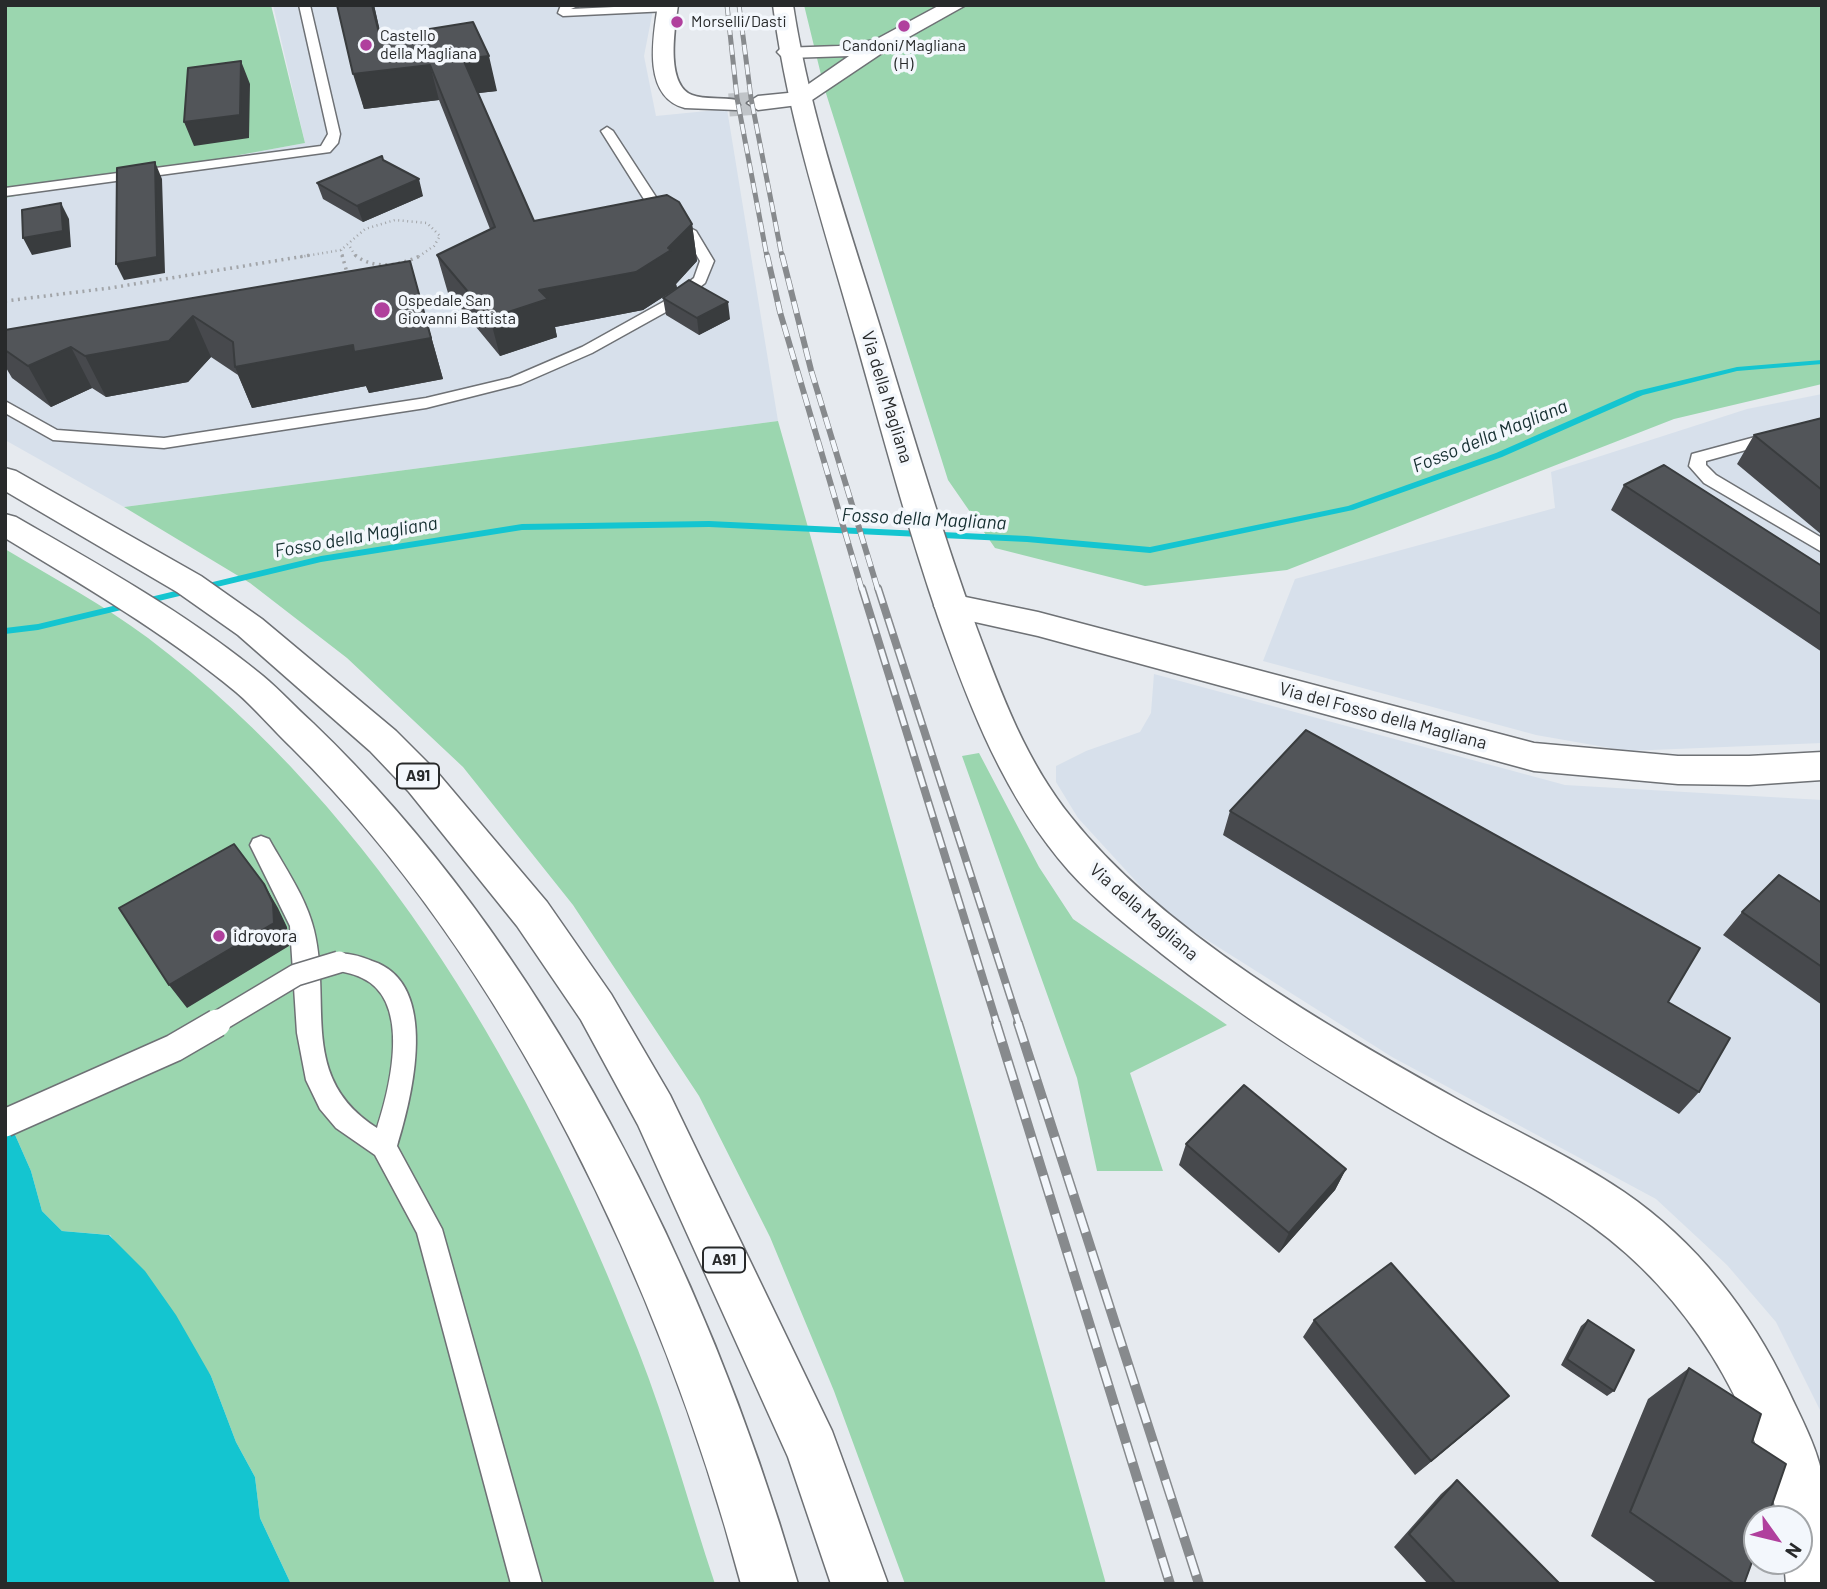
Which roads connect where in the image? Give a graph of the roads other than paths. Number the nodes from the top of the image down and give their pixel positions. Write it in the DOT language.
graph roads {
  1 [pos="304,5"];
  2 [pos="575,5"];
  3 [pos="783,5"];
  4 [pos="956,5"];
  5 [pos="668,7"];
  6 [pos="884,43"];
  7 [pos="788,52"];
  8 [pos="798,99"];
  9 [pos="758,103"];
  10 [pos="729,105"];
  11 [pos="607,131"];
  12 [pos="5,192"];
  13 [pos="5,406"];
  14 [pos="1822,424"];
  15 [pos="5,478"];
  16 [pos="5,524"];
  17 [pos="1822,546"];
  18 [pos="945,590"];
  19 [pos="1822,766"];
  20 [pos="261,845"];
  21 [pos="5,1123"];
  22 [pos="384,1147"];
  23 [pos="527,1584"];
  24 [pos="771,1584"];
  25 [pos="860,1584"];
  26 [pos="1815,1584"];
  1 -- 12 [label="lane"];
  2 -- 5 [label="lane"];
  3 -- 7 [label="main road, Via della Magliana"];
  4 -- 6 [label="main road"];
  5 -- 10 [label="main road"];
  6 -- 7 [label="main road"];
  6 -- 8 [label="main road"];
  7 -- 8 [label="main road, Via della Magliana"];
  8 -- 9 [label="main road"];
  8 -- 18 [label="main road, Via della Magliana"];
  11 -- 13 [label="lane"];
  14 -- 17 [label="lane"];
  15 -- 25 [label="main road, A91"];
  16 -- 24 [label="main road"];
  18 -- 19 [label="main road, Via del Fosso della Magliana"];
  18 -- 26 [label="main road, Via della Magliana"];
  20 -- 22 [label="lane"];
  21 -- 22 [label="lane, bridge"];
  22 -- 23 [label="lane"];
}
